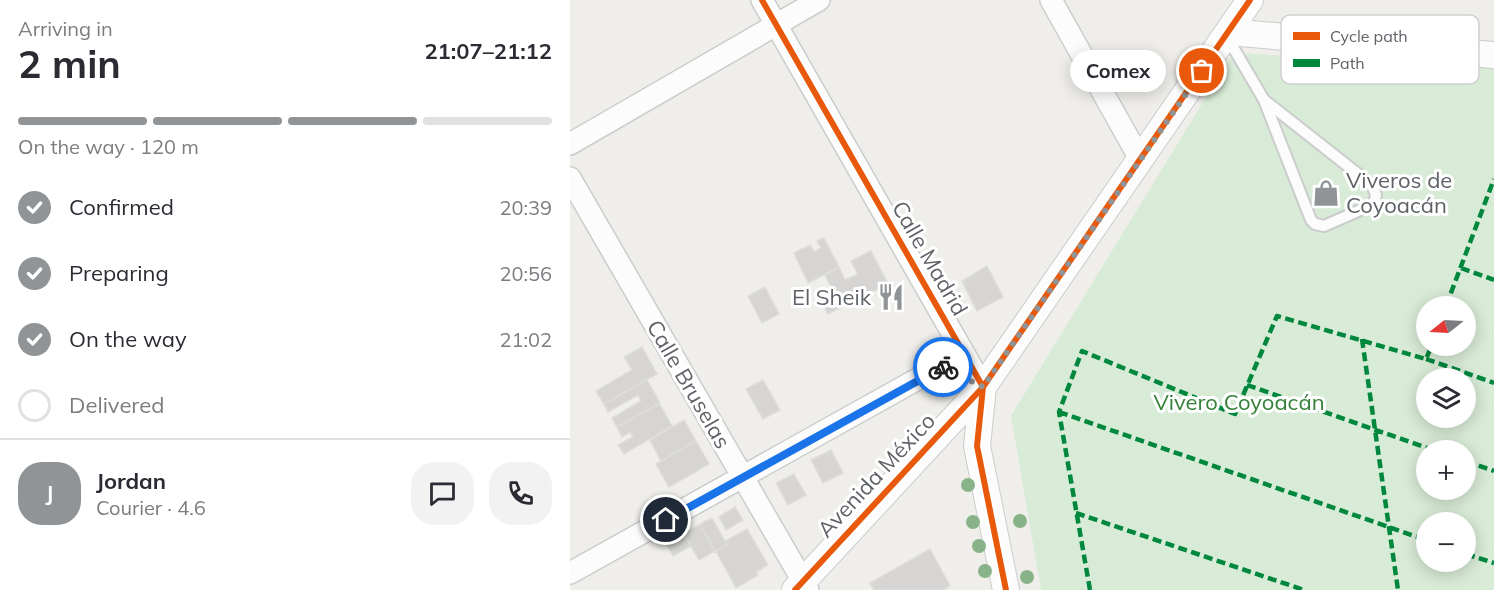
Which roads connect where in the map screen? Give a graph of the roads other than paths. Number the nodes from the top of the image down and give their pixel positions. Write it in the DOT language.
graph roads {
  1 [pos="762,0"];
  2 [pos="819,0"];
  3 [pos="1050,0"];
  4 [pos="1250,0"];
  5 [pos="776,25"];
  6 [pos="1227,34"];
  7 [pos="1281,38"];
  8 [pos="1479,54"];
  9 [pos="1494,55"];
  10 [pos="1264,100"];
  11 [pos="570,144"];
  12 [pos="1140,159"];
  13 [pos="570,178"];
  14 [pos="983,387"];
  15 [pos="743,477"];
  16 [pos="570,573"];
  17 [pos="802,587"];
  18 [pos="1006,590"];
  1 -- 5 [label="street, Calle Madrid"];
  2 -- 5 [label="street"];
  3 -- 12 [label="street"];
  4 -- 6 [label="street, Avenida México"];
  5 -- 11 [label="street"];
  5 -- 14 [label="street, Calle Madrid"];
  6 -- 7 [label="street"];
  6 -- 10 [label="lane"];
  6 -- 12 [label="street, Avenida México"];
  8 -- 9 [label="street"];
  10 -- 10 [label="lane"];
  12 -- 14 [label="street, Avenida México"];
  13 -- 15 [label="street, Calle Bruselas"];
  14 -- 15 [label="street"];
  14 -- 17 [label="street, Avenida México"];
  14 -- 18 [label="street"];
  15 -- 16 [label="street"];
  15 -- 17 [label="street, Calle Bruselas"];
}
